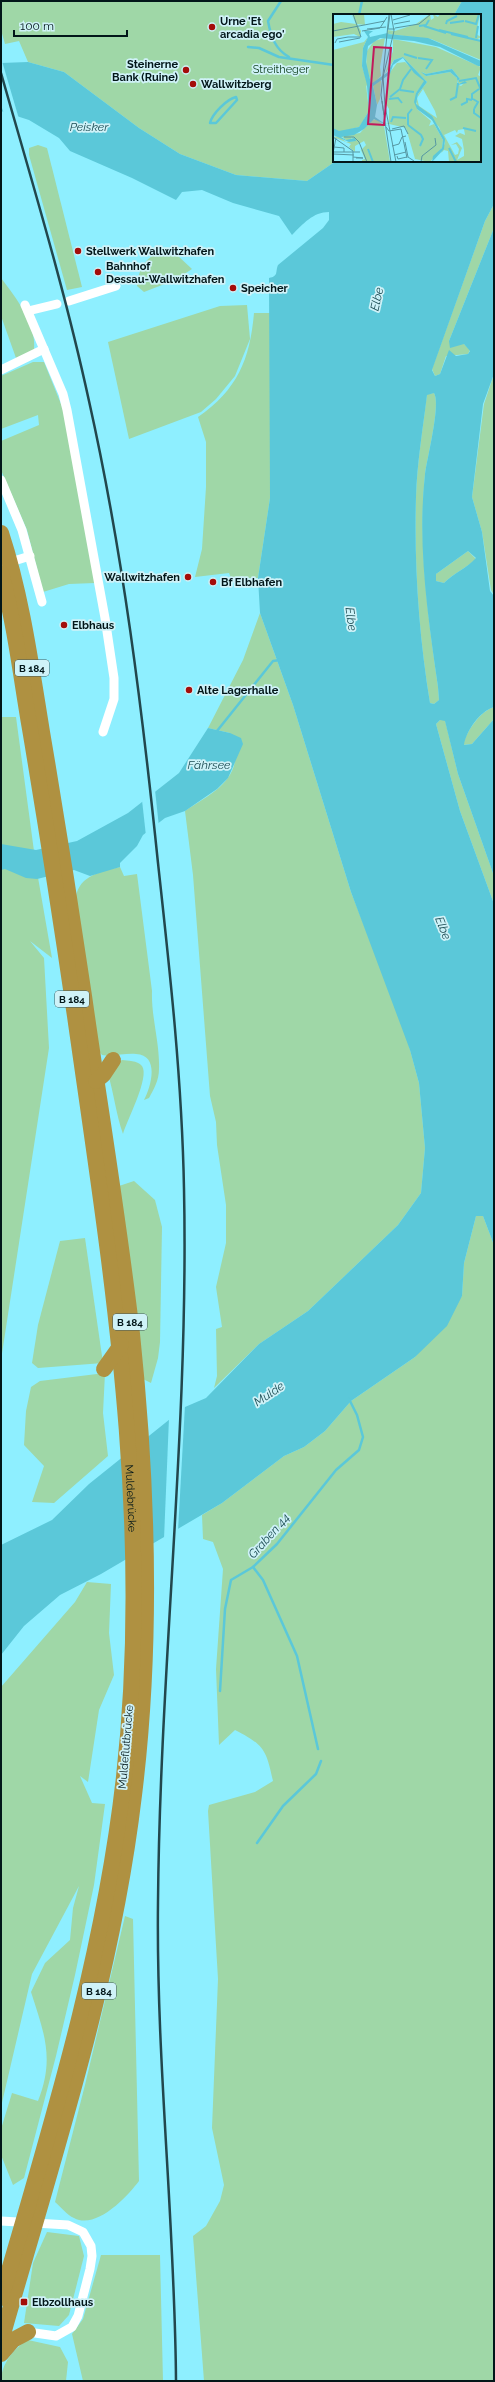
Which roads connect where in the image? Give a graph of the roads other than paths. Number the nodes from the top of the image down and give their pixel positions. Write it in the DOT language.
graph roads {
  1 [pos="116,286"];
  2 [pos="69,301"];
  3 [pos="57,304"];
  4 [pos="44,349"];
  5 [pos="1,370"];
  6 [pos="1,480"];
  7 [pos="3,539"];
  8 [pos="30,556"];
  9 [pos="1,565"];
  10 [pos="7,580"];
  11 [pos="42,602"];
  12 [pos="103,732"];
  13 [pos="63,893"];
  14 [pos="97,1132"];
  15 [pos="111,1230"];
  16 [pos="133,1418"];
  17 [pos="137,1698"];
  18 [pos="1,2221"];
  19 [pos="24,2241"];
  20 [pos="1,2295"];
  21 [pos="7,2319"];
  22 [pos="28,2332"];
  23 [pos="1,2342"];
  24 [pos="1,2354"];
  1 -- 2 [label="street"];
  3 -- 4 [label="street"];
  4 -- 5 [label="street"];
  4 -- 12 [label="street"];
  6 -- 8 [label="street"];
  7 -- 10 [label="highway, B 184"];
  8 -- 9 [label="street"];
  8 -- 11 [label="street"];
  10 -- 13 [label="highway, B 184"];
  13 -- 14 [label="highway, B 184"];
  13 -- 14 [label="highway, B 184"];
  14 -- 15 [label="highway, B 184"];
  15 -- 16 [label="highway, B 184"];
  15 -- 16 [label="highway, B 184"];
  16 -- 17 [label="highway, Muldebrücke / B 184"];
  17 -- 19 [label="highway, Muldeflutbrücke / B 184"];
  18 -- 22 [label="street"];
  19 -- 20 [label="highway, B 184"];
  19 -- 21 [label="highway, B 184"];
  21 -- 22 [label="highway"];
  21 -- 23 [label="highway, B 184"];
  22 -- 24 [label="highway"];
}
